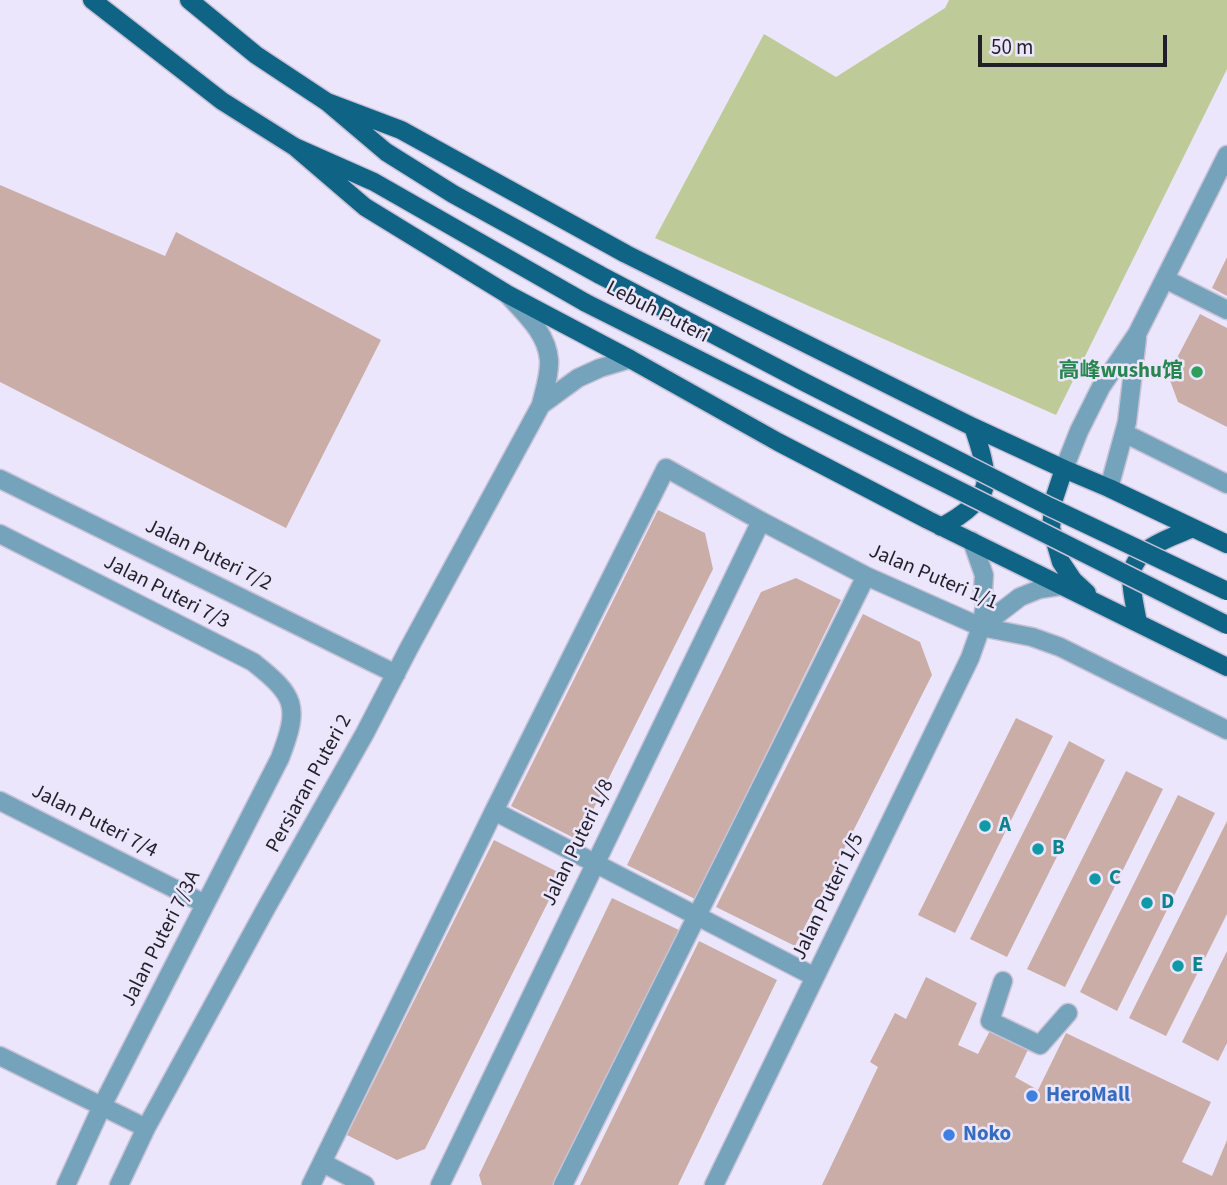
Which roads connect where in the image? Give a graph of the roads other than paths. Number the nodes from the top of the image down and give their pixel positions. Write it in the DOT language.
graph roads {
  1 [pos="92,0"];
  2 [pos="189,0"];
  3 [pos="327,102"];
  4 [pos="295,147"];
  5 [pos="1226,160"];
  6 [pos="1165,279"];
  7 [pos="507,294"];
  8 [pos="1227,310"];
  9 [pos="1137,334"];
  10 [pos="630,359"];
  11 [pos="541,405"];
  12 [pos="973,427"];
  13 [pos="1124,433"];
  14 [pos="1064,470"];
  15 [pos="0,479"];
  16 [pos="1227,484"];
  17 [pos="1108,488"];
  18 [pos="761,521"];
  19 [pos="941,527"];
  20 [pos="1193,528"];
  21 [pos="0,534"];
  22 [pos="972,541"];
  23 [pos="1227,544"];
  24 [pos="866,576"];
  25 [pos="1060,586"];
  26 [pos="1227,591"];
  27 [pos="1101,604"];
  28 [pos="1138,623"];
  29 [pos="1227,625"];
  30 [pos="981,627"];
  31 [pos="1227,667"];
  32 [pos="396,674"];
  33 [pos="293,712"];
  34 [pos="1227,730"];
  35 [pos="0,801"];
  36 [pos="494,811"];
  37 [pos="595,863"];
  38 [pos="205,904"];
  39 [pos="697,916"];
  40 [pos="815,977"];
  41 [pos="1003,981"];
  42 [pos="1068,1013"];
  43 [pos="0,1056"];
  44 [pos="102,1106"];
  45 [pos="146,1128"];
  46 [pos="323,1163"];
  47 [pos="66,1185"];
  48 [pos="119,1185"];
  49 [pos="311,1185"];
  50 [pos="365,1185"];
  51 [pos="440,1185"];
  52 [pos="563,1185"];
  53 [pos="714,1185"];
  1 -- 4 [label="main road, Lebuh Puteri"];
  2 -- 3 [label="main road, Lebuh Puteri"];
  3 -- 12 [label="main road"];
  3 -- 26 [label="main road, Lebuh Puteri, bridge"];
  4 -- 7 [label="main road"];
  4 -- 29 [label="main road, Lebuh Puteri, bridge"];
  5 -- 6 [label="street"];
  6 -- 8 [label="street"];
  6 -- 9 [label="street"];
  7 -- 10 [label="main road"];
  7 -- 11 [label="street, Persiaran Puteri 2"];
  9 -- 13 [label="street"];
  9 -- 14 [label="street"];
  10 -- 11 [label="street, Persiaran Puteri 2"];
  10 -- 19 [label="main road"];
  11 -- 32 [label="street, Persiaran Puteri 2"];
  12 -- 14 [label="main road"];
  12 -- 19 [label="main road"];
  13 -- 16 [label="street"];
  13 -- 17 [label="street"];
  14 -- 17 [label="main road"];
  14 -- 27 [label="main road"];
  15 -- 32 [label="street, Jalan Puteri 7/2"];
  17 -- 20 [label="main road"];
  18 -- 24 [label="street, Jalan Puteri 1/1"];
  18 -- 36 [label="street, Jalan Puteri 1/1"];
  18 -- 37 [label="street, Jalan Puteri 1/8"];
  19 -- 22 [label="main road"];
  20 -- 23 [label="main road"];
  20 -- 28 [label="main road"];
  21 -- 33 [label="street, Jalan Puteri 7/3"];
  22 -- 25 [label="main road"];
  22 -- 30 [label="street, Jalan Puteri 1/5"];
  24 -- 30 [label="street, Jalan Puteri 1/1"];
  24 -- 39 [label="street"];
  25 -- 27 [label="main road"];
  25 -- 30 [label="street"];
  27 -- 28 [label="main road"];
  28 -- 31 [label="main road"];
  30 -- 34 [label="street, Jalan Puteri 1/1"];
  30 -- 40 [label="street, Jalan Puteri 1/5"];
  32 -- 45 [label="street, Persiaran Puteri 2"];
  33 -- 38 [label="street, Jalan Puteri 7/3A"];
  35 -- 38 [label="street, Jalan Puteri 7/4"];
  36 -- 37 [label="street"];
  36 -- 46 [label="street"];
  37 -- 39 [label="street"];
  37 -- 51 [label="street, Jalan Puteri 1/8"];
  38 -- 44 [label="street, Jalan Puteri 7/3A"];
  39 -- 40 [label="street"];
  39 -- 52 [label="street"];
  40 -- 53 [label="street, Jalan Puteri 1/5"];
  41 -- 42 [label="street"];
  43 -- 44 [label="street"];
  44 -- 45 [label="street"];
  44 -- 47 [label="street, Jalan Puteri 7/3A"];
  45 -- 48 [label="street, Persiaran Puteri 2"];
  46 -- 49 [label="street"];
  46 -- 50 [label="street"];
}
